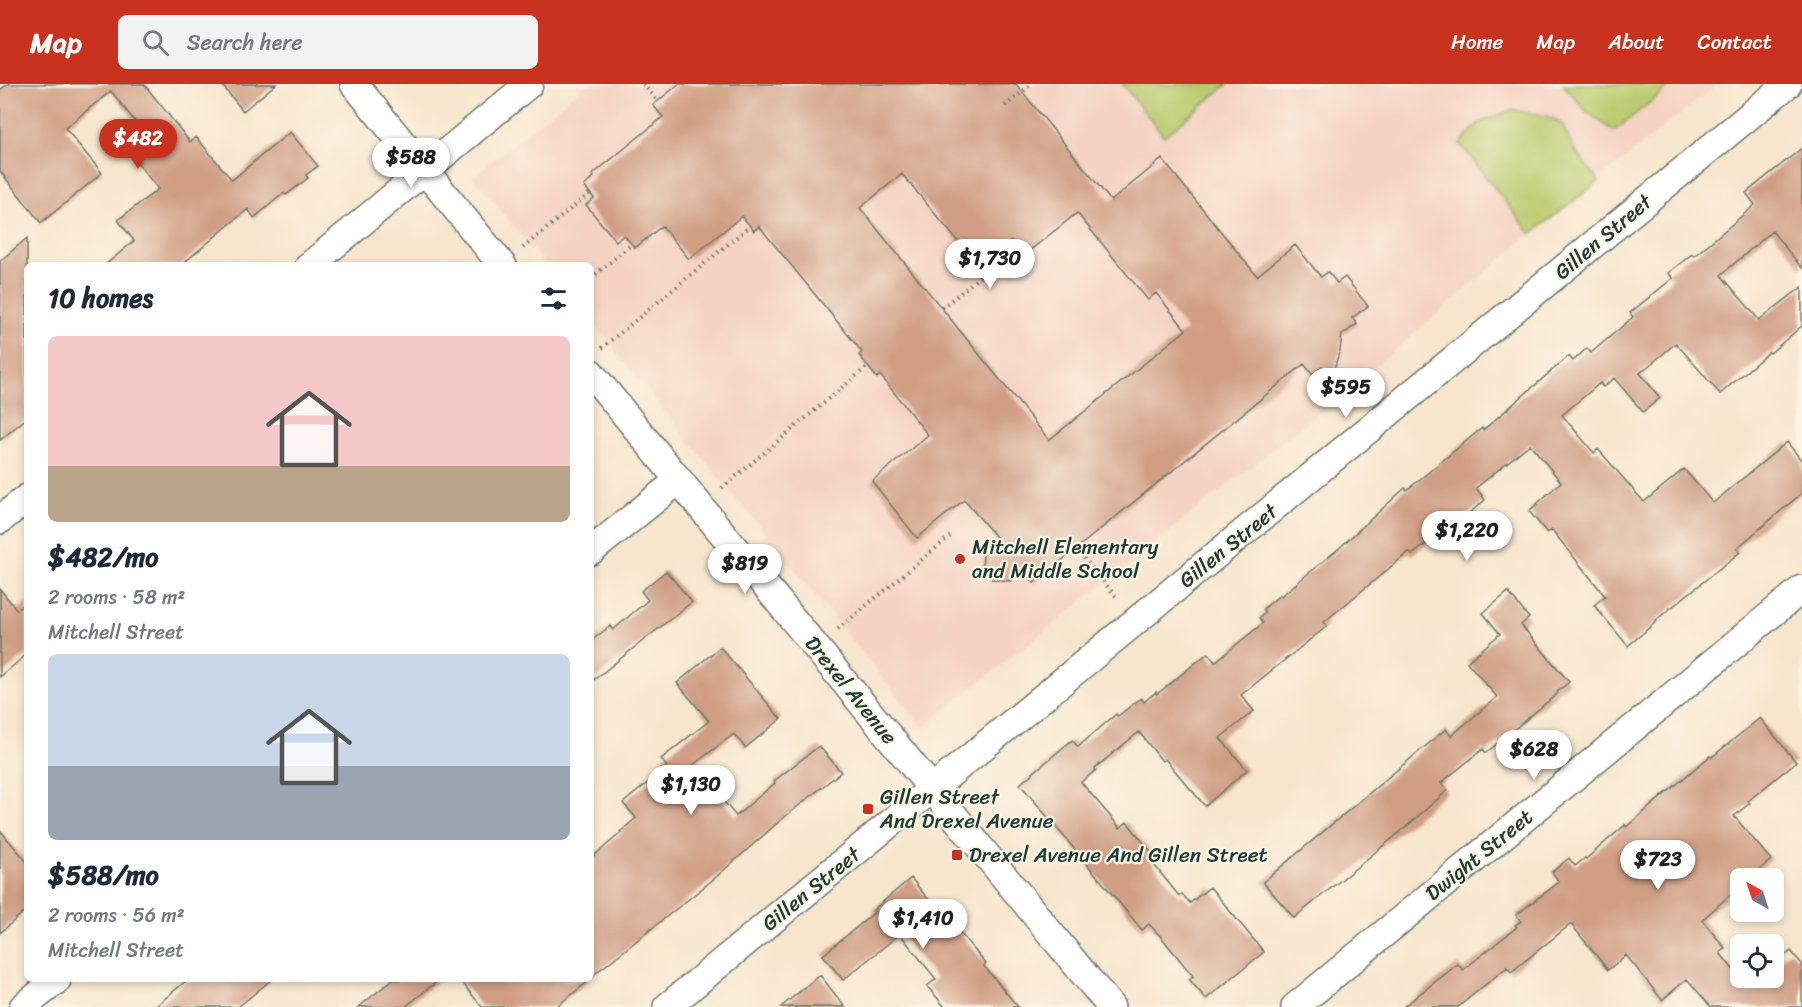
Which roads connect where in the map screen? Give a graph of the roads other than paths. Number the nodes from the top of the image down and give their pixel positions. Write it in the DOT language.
graph roads {
  1 [pos="354,84"];
  2 [pos="529,84"];
  3 [pos="1788,84"];
  4 [pos="425,170"];
  5 [pos="314,262"];
  6 [pos="501,262"];
  7 [pos="594,362"];
  8 [pos="679,480"];
  9 [pos="24,500"];
  10 [pos="0,520"];
  11 [pos="594,549"];
  12 [pos="1802,589"];
  13 [pos="933,789"];
  14 [pos="54,982"];
  15 [pos="23,1007"];
  16 [pos="666,1007"];
  17 [pos="1111,1007"];
  18 [pos="1295,1007"];
  1 -- 4 [label="street"];
  2 -- 4 [label="street"];
  3 -- 13 [label="street, Gillen Street"];
  4 -- 5 [label="street"];
  4 -- 6 [label="street"];
  7 -- 8 [label="street, Drexel Avenue"];
  8 -- 11 [label="street"];
  8 -- 13 [label="street, Drexel Avenue"];
  9 -- 10 [label="street"];
  12 -- 18 [label="street, Dwight Street"];
  13 -- 16 [label="street, Gillen Street"];
  13 -- 17 [label="street, Drexel Avenue"];
  14 -- 15 [label="street"];
}
